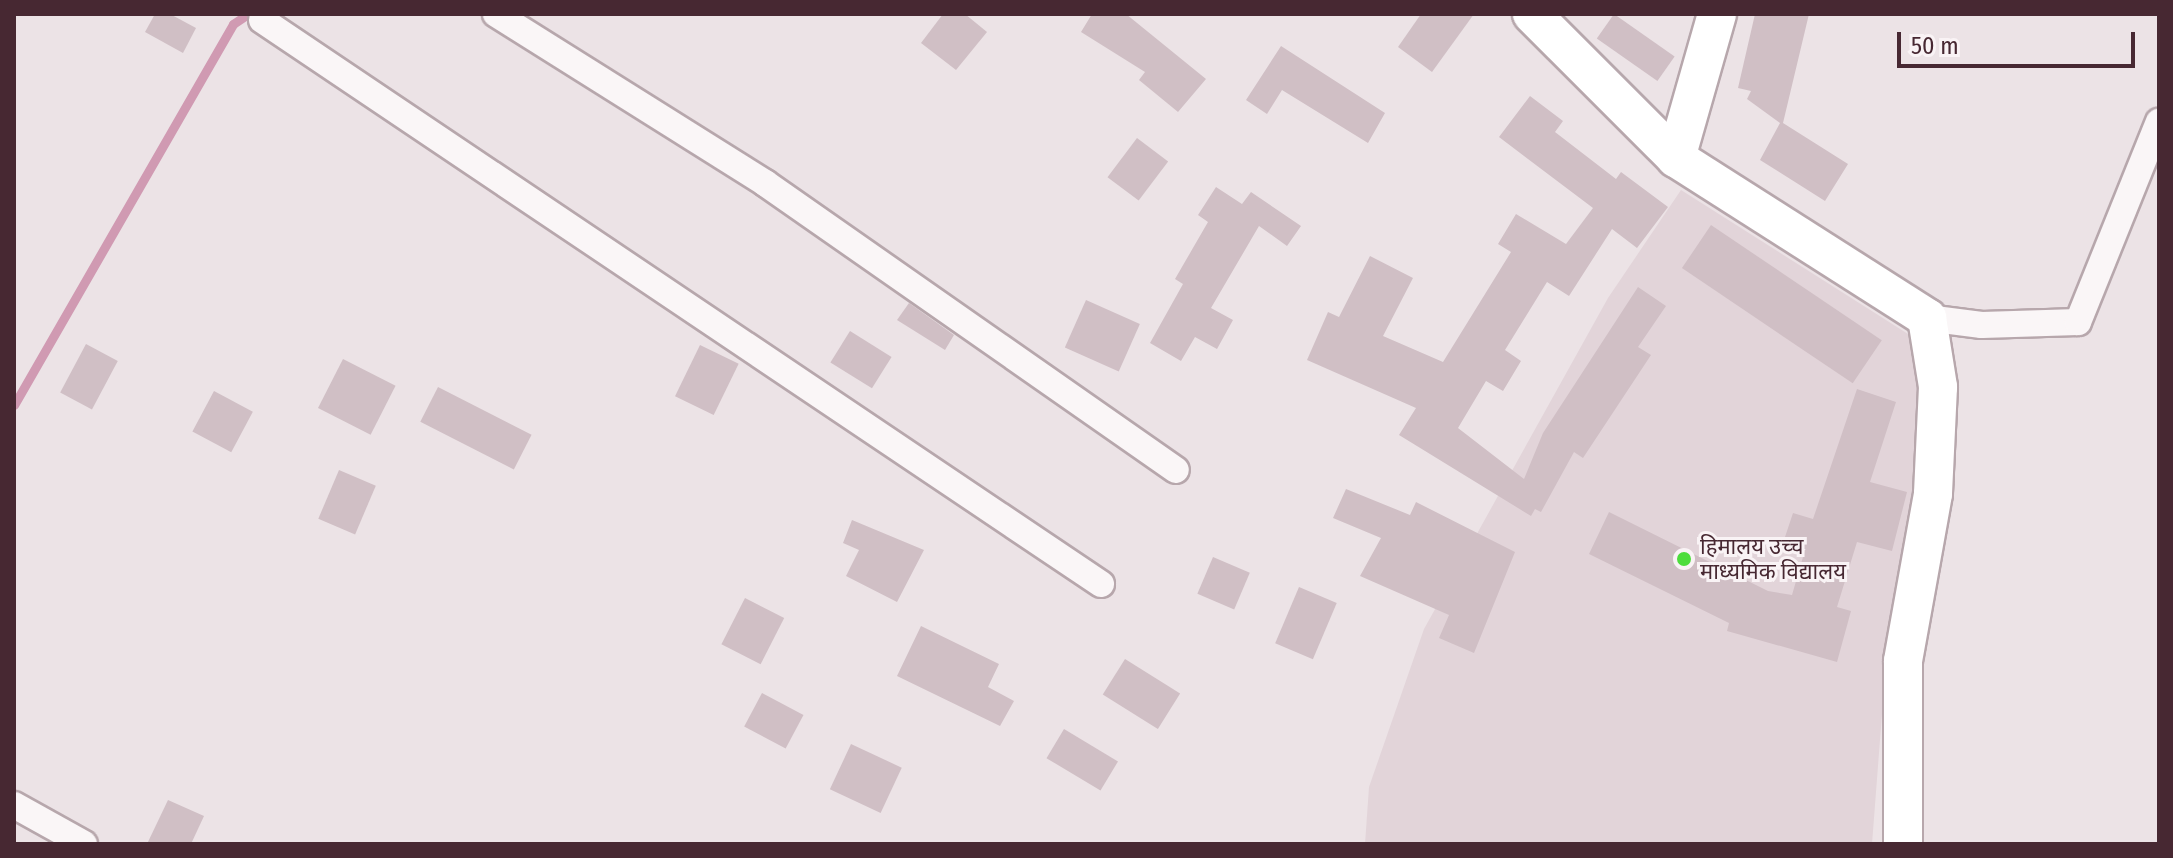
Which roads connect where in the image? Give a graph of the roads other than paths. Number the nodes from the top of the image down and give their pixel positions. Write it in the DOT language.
graph roads {
  1 [pos="496,14"];
  2 [pos="1532,14"];
  3 [pos="1717,14"];
  4 [pos="262,20"];
  5 [pos="2159,122"];
  6 [pos="1676,158"];
  7 [pos="1927,318"];
  8 [pos="1176,470"];
  9 [pos="1101,584"];
  10 [pos="14,805"];
  11 [pos="84,844"];
  12 [pos="1903,844"];
  1 -- 8 [label="street"];
  2 -- 6 [label="street"];
  3 -- 6 [label="street"];
  4 -- 9 [label="street"];
  5 -- 7 [label="street"];
  6 -- 7 [label="street"];
  7 -- 12 [label="street"];
  10 -- 11 [label="street"];
}
